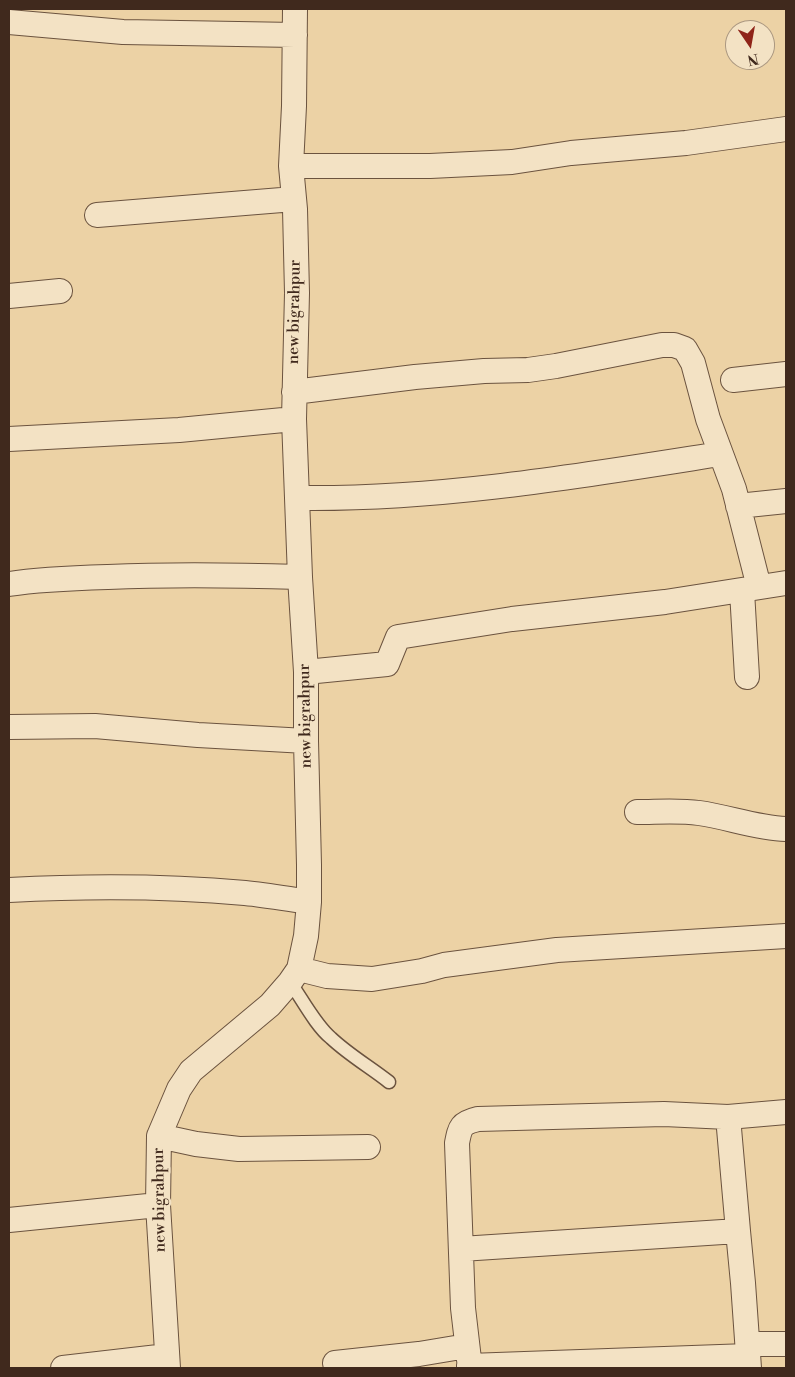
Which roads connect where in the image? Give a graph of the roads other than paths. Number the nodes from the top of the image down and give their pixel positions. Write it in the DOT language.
graph roads {
  1 [pos="295,9"];
  2 [pos="9,22"];
  3 [pos="295,35"];
  4 [pos="786,129"];
  5 [pos="291,166"];
  6 [pos="294,199"];
  7 [pos="97,215"];
  8 [pos="60,292"];
  9 [pos="9,296"];
  10 [pos="786,374"];
  11 [pos="733,380"];
  12 [pos="294,392"];
  13 [pos="294,419"];
  14 [pos="9,439"];
  15 [pos="720,454"];
  16 [pos="297,498"];
  17 [pos="786,500"];
  18 [pos="738,506"];
  19 [pos="300,577"];
  20 [pos="786,583"];
  21 [pos="9,584"];
  22 [pos="750,589"];
  23 [pos="306,672"];
  24 [pos="747,677"];
  25 [pos="9,727"];
  26 [pos="306,741"];
  27 [pos="637,812"];
  28 [pos="786,829"];
  29 [pos="9,890"];
  30 [pos="309,902"];
  31 [pos="786,936"];
  32 [pos="295,976"];
  33 [pos="389,1082"];
  34 [pos="786,1112"];
  35 [pos="728,1117"];
  36 [pos="159,1136"];
  37 [pos="368,1147"];
  38 [pos="158,1205"];
  39 [pos="9,1220"];
  40 [pos="738,1231"];
  41 [pos="461,1249"];
  42 [pos="786,1344"];
  43 [pos="748,1356"];
  44 [pos="469,1360"];
  45 [pos="168,1362"];
  46 [pos="335,1363"];
  47 [pos="63,1368"];
  1 -- 3 [label="street, new bigrahpur"];
  2 -- 3 [label="street"];
  3 -- 5 [label="street, new bigrahpur"];
  4 -- 5 [label="street"];
  5 -- 6 [label="street, new bigrahpur"];
  6 -- 7 [label="street"];
  6 -- 12 [label="street, new bigrahpur"];
  8 -- 9 [label="street"];
  10 -- 11 [label="street"];
  12 -- 13 [label="street, new bigrahpur"];
  12 -- 15 [label="street"];
  13 -- 14 [label="street"];
  13 -- 16 [label="street, new bigrahpur"];
  15 -- 16 [label="street"];
  15 -- 18 [label="street"];
  16 -- 19 [label="street, new bigrahpur"];
  17 -- 18 [label="street"];
  18 -- 22 [label="street"];
  19 -- 21 [label="street"];
  19 -- 23 [label="street, new bigrahpur"];
  20 -- 22 [label="street"];
  22 -- 23 [label="street"];
  22 -- 24 [label="street"];
  23 -- 26 [label="street, new bigrahpur"];
  25 -- 26 [label="street"];
  26 -- 30 [label="street, new bigrahpur"];
  27 -- 28 [label="street"];
  29 -- 30 [label="street"];
  30 -- 32 [label="street, new bigrahpur"];
  31 -- 32 [label="street"];
  32 -- 33 [label="lane"];
  32 -- 36 [label="street, new bigrahpur"];
  34 -- 35 [label="street"];
  35 -- 40 [label="street"];
  35 -- 41 [label="street"];
  36 -- 37 [label="street"];
  36 -- 38 [label="street, new bigrahpur"];
  38 -- 39 [label="street"];
  38 -- 45 [label="street, new bigrahpur"];
  40 -- 41 [label="street"];
  40 -- 43 [label="street"];
  41 -- 44 [label="street"];
  42 -- 43 [label="street"];
  43 -- 44 [label="street"];
  44 -- 46 [label="street"];
  45 -- 47 [label="street"];
}
